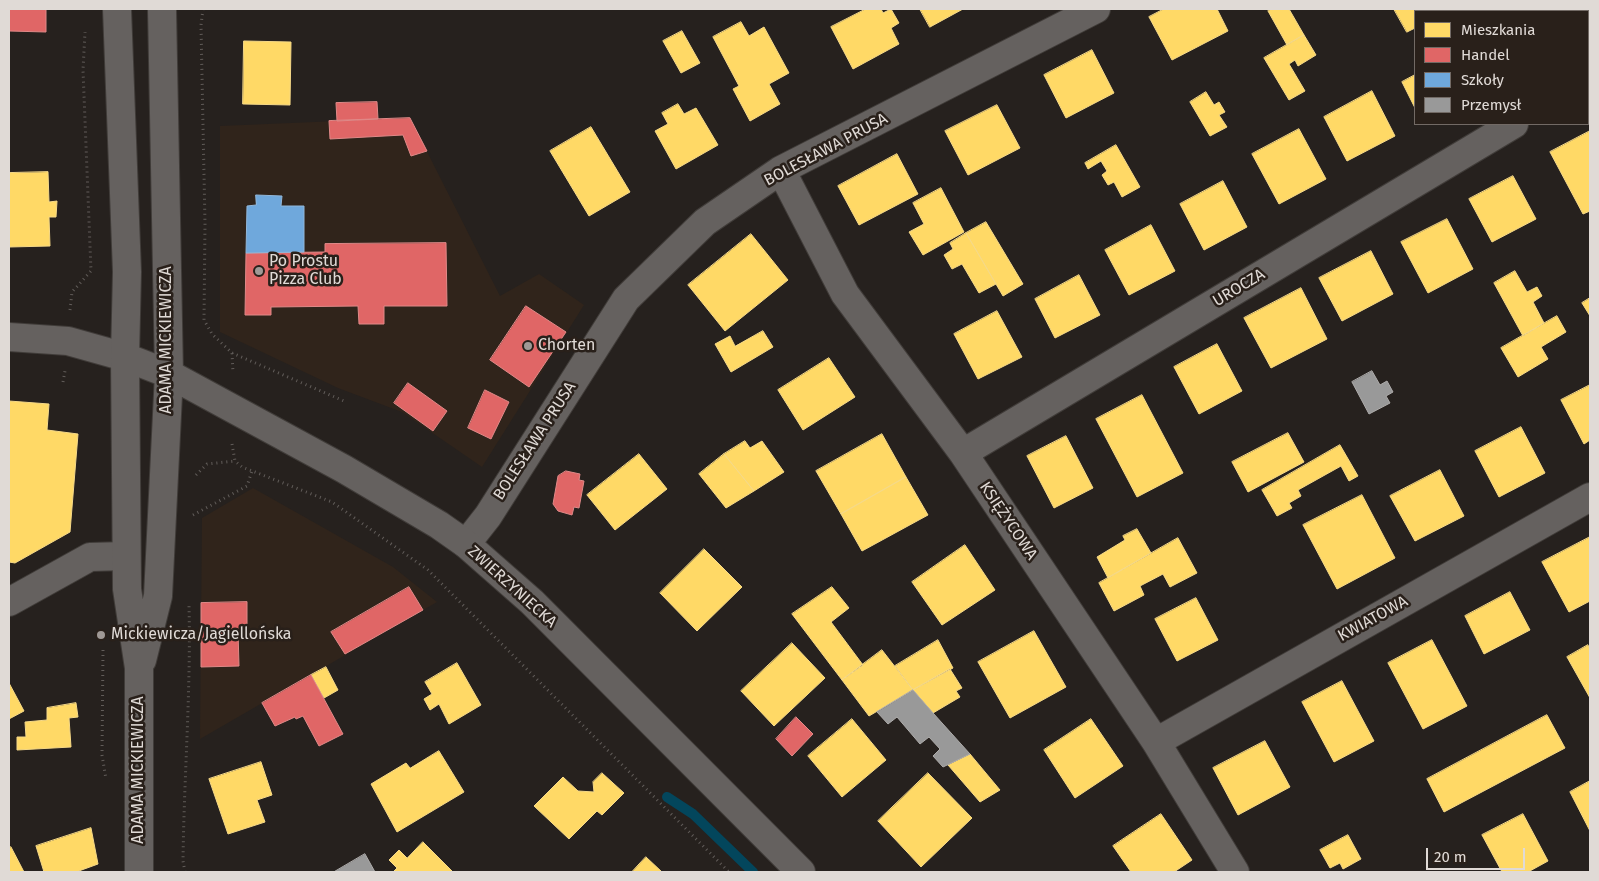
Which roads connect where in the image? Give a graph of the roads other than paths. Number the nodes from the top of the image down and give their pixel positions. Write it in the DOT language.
graph roads {
  1 [pos="117,9"];
  2 [pos="162,9"];
  3 [pos="1096,9"];
  4 [pos="1512,125"];
  5 [pos="781,170"];
  6 [pos="166,174"];
  7 [pos="123,176"];
  8 [pos="9,337"];
  9 [pos="125,357"];
  10 [pos="169,374"];
  11 [pos="963,453"];
  12 [pos="1590,497"];
  13 [pos="466,544"];
  14 [pos="126,556"];
  15 [pos="9,602"];
  16 [pos="140,668"];
  17 [pos="1156,742"];
  18 [pos="139,872"];
  19 [pos="801,872"];
  20 [pos="1235,872"];
  1 -- 7 [label="street, ADAMA MICKIEWICZA"];
  2 -- 6 [label="street, ADAMA MICKIEWICZA"];
  3 -- 5 [label="street, BOLESŁAWA PRUSA"];
  4 -- 11 [label="street, UROCZA"];
  5 -- 11 [label="street, KSIĘŻYCOWA"];
  5 -- 13 [label="street, BOLESŁAWA PRUSA"];
  6 -- 7 [label="street"];
  6 -- 10 [label="street, ADAMA MICKIEWICZA"];
  7 -- 9 [label="street, ADAMA MICKIEWICZA"];
  8 -- 9 [label="street, ZWIERZYNIECKA"];
  9 -- 10 [label="street, ZWIERZYNIECKA"];
  9 -- 14 [label="street, ADAMA MICKIEWICZA"];
  10 -- 13 [label="street, ZWIERZYNIECKA"];
  10 -- 16 [label="street, ADAMA MICKIEWICZA"];
  11 -- 17 [label="street, KSIĘŻYCOWA"];
  12 -- 17 [label="street, KWIATOWA"];
  13 -- 19 [label="street, ZWIERZYNIECKA"];
  14 -- 15 [label="street"];
  14 -- 16 [label="street, ADAMA MICKIEWICZA"];
  16 -- 18 [label="street, ADAMA MICKIEWICZA"];
  17 -- 20 [label="street, KSIĘŻYCOWA"];
}
